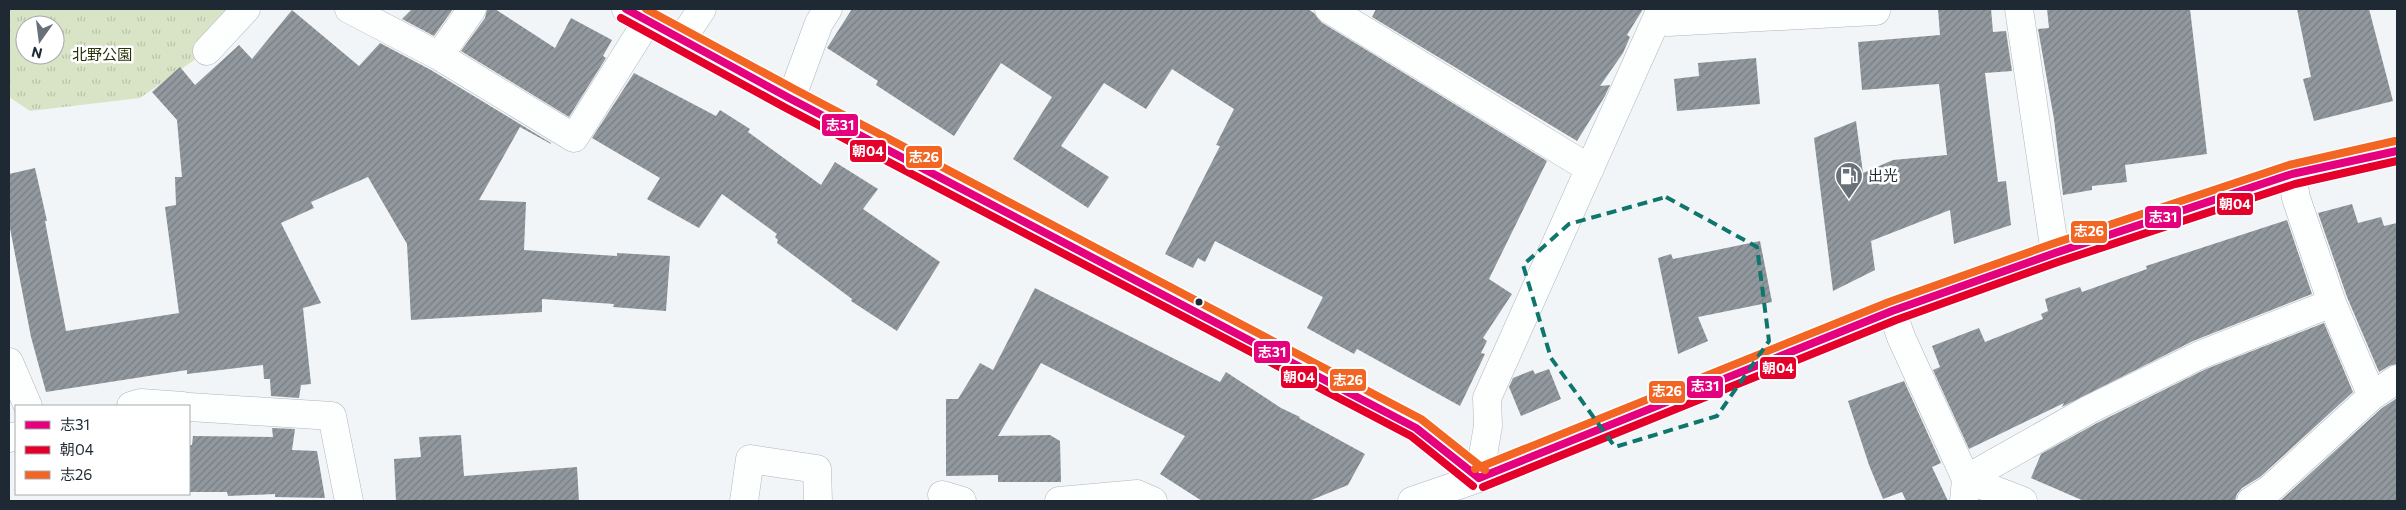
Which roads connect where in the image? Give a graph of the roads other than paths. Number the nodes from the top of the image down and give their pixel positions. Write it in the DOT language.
graph roads {
  1 [pos="246,9"];
  2 [pos="349,9"];
  3 [pos="472,9"];
  4 [pos="702,9"];
  5 [pos="828,9"];
  6 [pos="1329,9"];
  7 [pos="2019,9"];
  8 [pos="1876,11"];
  9 [pos="637,14"];
  10 [pos="1659,14"];
  11 [pos="682,39"];
  12 [pos="207,51"];
  13 [pos="439,56"];
  14 [pos="792,99"];
  15 [pos="2397,151"];
  16 [pos="1590,168"];
  17 [pos="2292,174"];
  18 [pos="2055,253"];
  19 [pos="2332,303"];
  20 [pos="1892,310"];
  21 [pos="9,362"];
  22 [pos="2397,379"];
  23 [pos="2372,396"];
  24 [pos="28,405"];
  25 [pos="134,405"];
  26 [pos="169,405"];
  27 [pos="190,407"];
  28 [pos="1479,478"];
  29 [pos="1965,490"];
  30 [pos="349,501"];
  31 [pos="744,501"];
  32 [pos="818,501"];
  33 [pos="1059,501"];
  34 [pos="1153,501"];
  35 [pos="1412,501"];
  36 [pos="2023,501"];
  37 [pos="2252,501"];
  1 -- 12 [label="street"];
  2 -- 13 [label="street"];
  3 -- 13 [label="street"];
  4 -- 11 [label="street"];
  5 -- 14 [label="street"];
  6 -- 16 [label="street"];
  7 -- 18 [label="street"];
  8 -- 10 [label="street"];
  9 -- 11 [label="street"];
  9 -- 13 [label="street"];
  10 -- 16 [label="street"];
  11 -- 14 [label="street"];
  14 -- 28 [label="street"];
  15 -- 17 [label="street"];
  16 -- 28 [label="street"];
  17 -- 18 [label="street"];
  17 -- 19 [label="street"];
  18 -- 20 [label="street"];
  19 -- 23 [label="street"];
  19 -- 29 [label="street"];
  20 -- 28 [label="street"];
  20 -- 29 [label="street"];
  21 -- 24 [label="street"];
  22 -- 23 [label="street"];
  23 -- 37 [label="street"];
  25 -- 26 [label="street"];
  27 -- 30 [label="street"];
  28 -- 35 [label="street"];
  29 -- 36 [label="street"];
  31 -- 32 [label="street"];
  33 -- 34 [label="street"];
}
